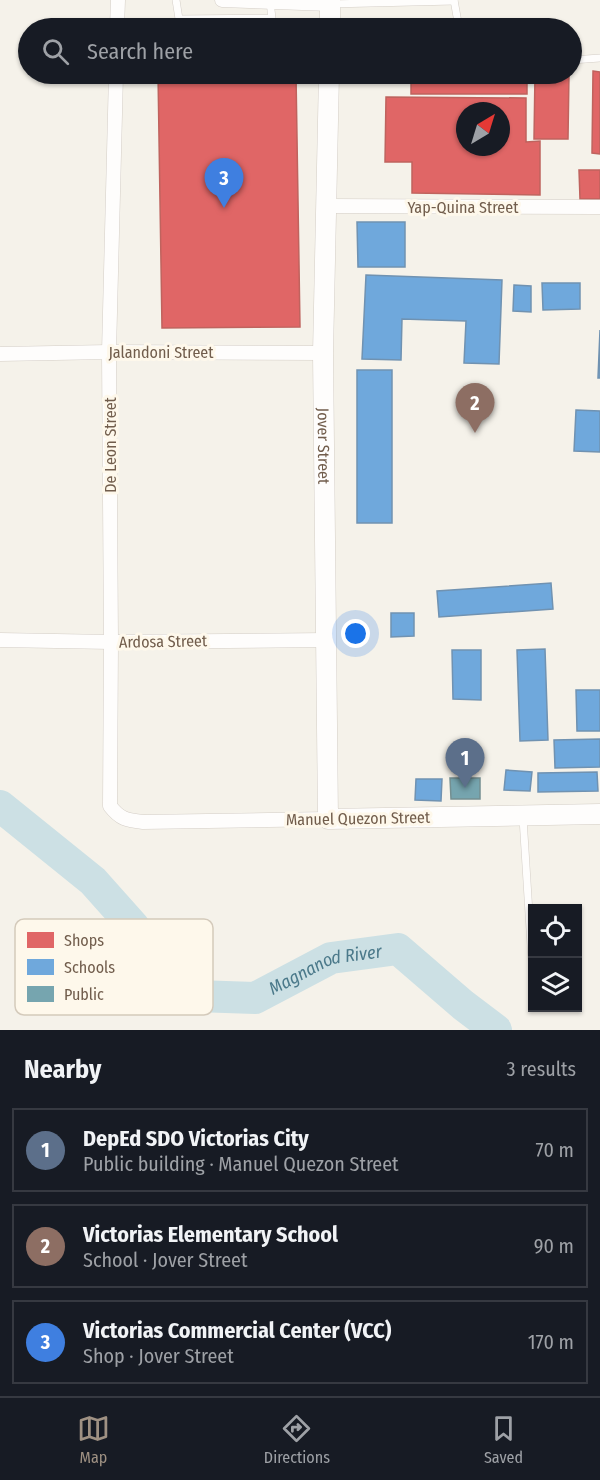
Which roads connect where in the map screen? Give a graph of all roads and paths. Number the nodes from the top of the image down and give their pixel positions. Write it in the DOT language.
graph roads {
  1 [pos="118,0"];
  2 [pos="176,0"];
  3 [pos="222,0"];
  4 [pos="454,1"];
  5 [pos="270,2"];
  6 [pos="330,2"];
  7 [pos="117,18"];
  8 [pos="179,18"];
  9 [pos="272,18"];
  10 [pos="330,18"];
  11 [pos="457,18"];
  12 [pos="600,58"];
  13 [pos="582,59"];
  14 [pos="116,84"];
  15 [pos="329,84"];
  16 [pos="327,206"];
  17 [pos="600,207"];
  18 [pos="109,352"];
  19 [pos="323,353"];
  20 [pos="0,354"];
  21 [pos="0,640"];
  22 [pos="326,640"];
  23 [pos="111,642"];
  24 [pos="600,814"];
  25 [pos="117,815"];
  26 [pos="523,815"];
  27 [pos="328,819"];
  28 [pos="532,958"];
  1 -- 7 [label="street"];
  2 -- 8 [label="lane"];
  3 -- 5 [label="street"];
  4 -- 6 [label="lane"];
  4 -- 11 [label="lane"];
  5 -- 6 [label="street"];
  5 -- 9 [label="lane"];
  6 -- 10 [label="street"];
  12 -- 13 [label="lane"];
  14 -- 18 [label="street, De Leon Street"];
  15 -- 16 [label="street, Jover Street"];
  16 -- 17 [label="street, Yap-Quina Street"];
  16 -- 19 [label="street, Jover Street"];
  18 -- 19 [label="street, Jalandoni Street"];
  18 -- 20 [label="street, Jalandoni Street"];
  18 -- 23 [label="street, De Leon Street"];
  19 -- 22 [label="street, Jover Street"];
  21 -- 23 [label="street, Ardosa Street"];
  22 -- 23 [label="street, Ardosa Street"];
  22 -- 27 [label="street, Jover Street"];
  23 -- 25 [label="street, De Leon Street"];
  24 -- 26 [label="street, Manuel Quezon Street"];
  25 -- 27 [label="street, Manuel Quezon Street"];
  26 -- 27 [label="street, Manuel Quezon Street"];
  26 -- 28 [label="lane"];
}
